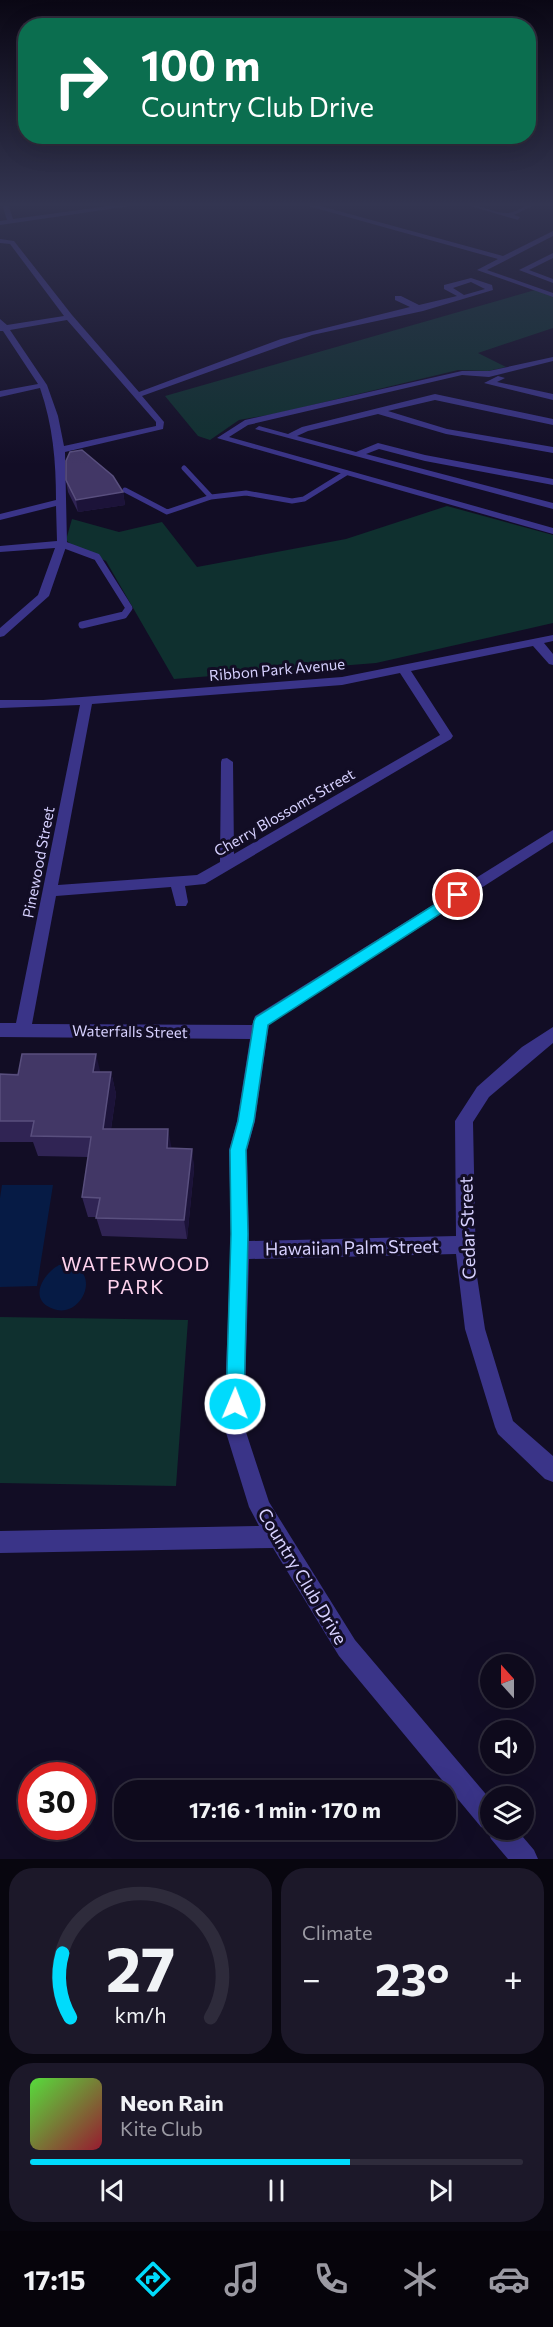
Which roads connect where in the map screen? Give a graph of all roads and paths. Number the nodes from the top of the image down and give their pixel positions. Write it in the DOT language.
graph roads {
  1 [pos="49,291"];
  2 [pos="453,291"];
  3 [pos="486,291"];
  4 [pos="463,297"];
  5 [pos="398,298"];
  6 [pos="420,309"];
  7 [pos="352,311"];
  8 [pos="69,318"];
  9 [pos="364,319"];
  10 [pos="2,326"];
  11 [pos="553,359"];
  12 [pos="553,370"];
  13 [pos="43,385"];
  14 [pos="0,394"];
  15 [pos="138,395"];
  16 [pos="553,397"];
  17 [pos="378,411"];
  18 [pos="553,422"];
  19 [pos="258,429"];
  20 [pos="290,436"];
  21 [pos="60,450"];
  22 [pos="553,450"];
  23 [pos="358,454"];
  24 [pos="184,468"];
  25 [pos="346,473"];
  26 [pos="530,478"];
  27 [pos="553,482"];
  28 [pos="125,490"];
  29 [pos="211,497"];
  30 [pos="522,497"];
  31 [pos="61,502"];
  32 [pos="553,506"];
  33 [pos="0,517"];
  34 [pos="553,531"];
  35 [pos="62,544"];
  36 [pos="0,549"];
  37 [pos="82,625"];
  38 [pos="0,634"];
  39 [pos="553,638"];
  40 [pos="536,642"];
  41 [pos="553,661"];
  42 [pos="404,669"];
  43 [pos="87,700"];
  44 [pos="0,704"];
  45 [pos="227,762"];
  46 [pos="553,835"];
  47 [pos="227,864"];
  48 [pos="177,882"];
  49 [pos="49,891"];
  50 [pos="181,902"];
  51 [pos="0,1030"];
  52 [pos="22,1030"];
  53 [pos="260,1032"];
  54 [pos="553,1034"];
  55 [pos="465,1245"];
  56 [pos="239,1250"];
  57 [pos="553,1471"];
  58 [pos="278,1537"];
  59 [pos="0,1542"];
  60 [pos="480,1806"];
  61 [pos="509,1840"];
  62 [pos="525,1859"];
  1 -- 8 [label="street"];
  2 -- 4 [label="street"];
  3 -- 4 [label="street"];
  4 -- 6 [label="street"];
  5 -- 6 [label="street"];
  6 -- 9 [label="street"];
  7 -- 9 [label="street"];
  8 -- 10 [label="street"];
  8 -- 15 [label="street"];
  9 -- 15 [label="street"];
  10 -- 13 [label="street"];
  11 -- 25 [label="street"];
  12 -- 16 [label="street"];
  13 -- 14 [label="street"];
  13 -- 21 [label="street"];
  15 -- 21 [label="street"];
  17 -- 18 [label="street"];
  17 -- 20 [label="street"];
  17 -- 22 [label="street"];
  19 -- 20 [label="street"];
  20 -- 23 [label="street"];
  21 -- 31 [label="street"];
  23 -- 26 [label="street"];
  23 -- 30 [label="street"];
  24 -- 29 [label="lane"];
  25 -- 29 [label="lane"];
  25 -- 34 [label="street"];
  26 -- 27 [label="street"];
  26 -- 30 [label="street"];
  28 -- 29 [label="lane"];
  30 -- 32 [label="street"];
  31 -- 33 [label="street"];
  31 -- 35 [label="street"];
  35 -- 36 [label="street"];
  35 -- 37 [label="lane"];
  35 -- 38 [label="street"];
  39 -- 40 [label="street, Ribbon Park Avenue"];
  40 -- 41 [label="street"];
  40 -- 42 [label="street, Ribbon Park Avenue"];
  42 -- 43 [label="street, Ribbon Park Avenue"];
  42 -- 47 [label="street, Cherry Blossoms Street"];
  43 -- 44 [label="street, Ribbon Park Avenue"];
  43 -- 49 [label="street, Pinewood Street"];
  45 -- 47 [label="street"];
  46 -- 53 [label="street, Country Club Drive"];
  47 -- 48 [label="street, Cherry Blossoms Street"];
  48 -- 49 [label="street, Cherry Blossoms Street"];
  48 -- 50 [label="street"];
  49 -- 52 [label="street, Pinewood Street"];
  51 -- 52 [label="street, Waterfalls Street"];
  52 -- 53 [label="street, Waterfalls Street"];
  53 -- 56 [label="street, Country Club Drive"];
  54 -- 55 [label="street, Cedar Street"];
  55 -- 56 [label="street, Hawaiian Palm Street"];
  55 -- 57 [label="street, Cedar Street"];
  56 -- 58 [label="street, Country Club Drive"];
  58 -- 59 [label="street"];
  58 -- 60 [label="street, Country Club Drive"];
  61 -- 62 [label="street"];
}
